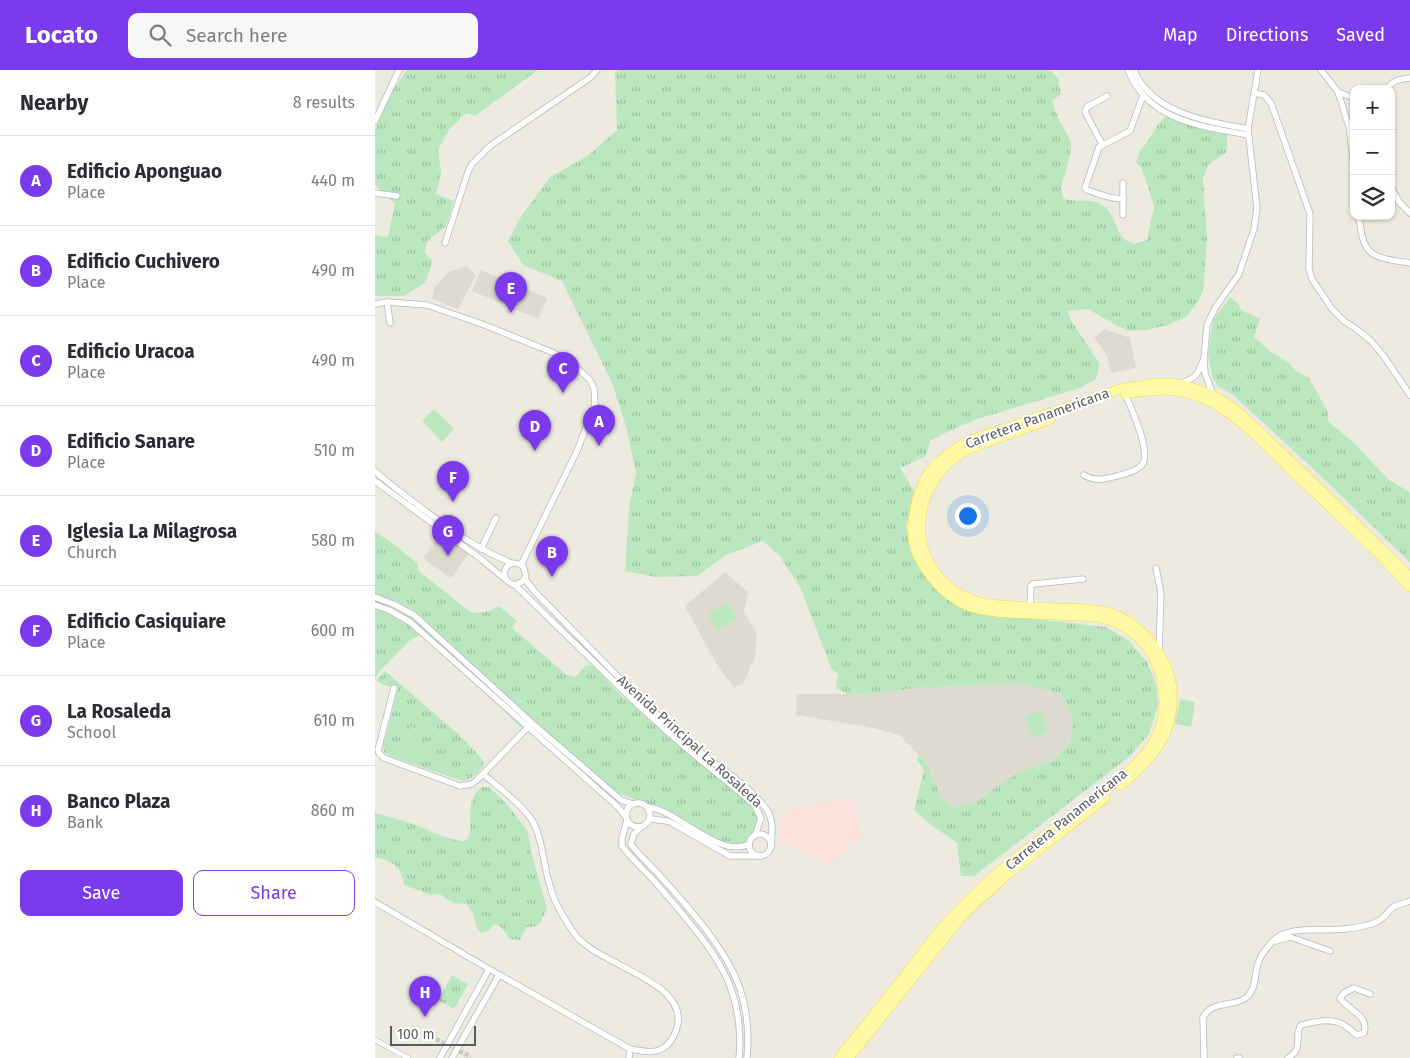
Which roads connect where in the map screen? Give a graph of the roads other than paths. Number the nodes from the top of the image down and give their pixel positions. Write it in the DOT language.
graph roads {
  1 [pos="399,70"];
  2 [pos="597,70"];
  3 [pos="1128,70"];
  4 [pos="1134,70"];
  5 [pos="1258,70"];
  6 [pos="1321,70"];
  7 [pos="1410,78"];
  8 [pos="1389,85"];
  9 [pos="1254,93"];
  10 [pos="1341,93"];
  11 [pos="1143,95"];
  12 [pos="1107,96"];
  13 [pos="1350,96"];
  14 [pos="375,120"];
  15 [pos="1247,132"];
  16 [pos="1350,135"];
  17 [pos="1102,144"];
  18 [pos="1123,183"];
  19 [pos="375,193"];
  20 [pos="1395,194"];
  21 [pos="397,196"];
  22 [pos="1123,198"];
  23 [pos="1410,213"];
  24 [pos="1123,215"];
  25 [pos="1360,220"];
  26 [pos="445,243"];
  27 [pos="1410,263"];
  28 [pos="387,302"];
  29 [pos="375,304"];
  30 [pos="390,322"];
  31 [pos="1204,359"];
  32 [pos="1177,384"];
  33 [pos="1125,394"];
  34 [pos="1410,394"];
  35 [pos="1213,395"];
  36 [pos="375,470"];
  37 [pos="1083,475"];
  38 [pos="375,481"];
  39 [pos="495,518"];
  40 [pos="481,549"];
  41 [pos="512,563"];
  42 [pos="521,564"];
  43 [pos="1156,568"];
  44 [pos="1410,577"];
  45 [pos="1083,578"];
  46 [pos="505,579"];
  47 [pos="525,579"];
  48 [pos="515,585"];
  49 [pos="1410,587"];
  50 [pos="375,597"];
  51 [pos="375,605"];
  52 [pos="1030,607"];
  53 [pos="441,640"];
  54 [pos="436,645"];
  55 [pos="1159,651"];
  56 [pos="394,688"];
  57 [pos="529,725"];
  58 [pos="483,774"];
  59 [pos="600,781"];
  60 [pos="595,787"];
  61 [pos="633,804"];
  62 [pos="648,807"];
  63 [pos="627,818"];
  64 [pos="648,822"];
  65 [pos="641,827"];
  66 [pos="755,836"];
  67 [pos="749,844"];
  68 [pos="771,847"];
  69 [pos="760,856"];
  70 [pos="375,902"];
  71 [pos="1410,902"];
  72 [pos="1272,942"];
  73 [pos="1330,951"];
  74 [pos="489,969"];
  75 [pos="499,975"];
  76 [pos="1370,994"];
  77 [pos="461,1021"];
  78 [pos="470,1025"];
  79 [pos="375,1040"];
  80 [pos="630,1049"];
  81 [pos="439,1057"];
  82 [pos="408,1058"];
  83 [pos="452,1058"];
  84 [pos="629,1058"];
  85 [pos="739,1058"];
  86 [pos="747,1058"];
  87 [pos="839,1058"];
  88 [pos="849,1058"];
  89 [pos="1204,1058"];
  90 [pos="1289,1058"];
  1 -- 14 [label="street"];
  2 -- 26 [label="street"];
  3 -- 11 [label="street"];
  4 -- 15 [label="street"];
  5 -- 9 [label="street"];
  6 -- 10 [label="street"];
  7 -- 8 [label="street"];
  9 -- 15 [label="street"];
  9 -- 34 [label="street"];
  10 -- 13 [label="street"];
  10 -- 16 [label="street"];
  11 -- 15 [label="street"];
  11 -- 17 [label="street"];
  12 -- 17 [label="street"];
  15 -- 31 [label="street"];
  17 -- 22 [label="street"];
  18 -- 22 [label="street"];
  19 -- 21 [label="street"];
  20 -- 23 [label="street"];
  22 -- 24 [label="street"];
  25 -- 27 [label="street"];
  28 -- 29 [label="street"];
  28 -- 30 [label="street"];
  28 -- 42 [label="street"];
  31 -- 32 [label="street"];
  31 -- 35 [label="street"];
  32 -- 35 [label="main road, Carretera Panamericana"];
  32 -- 87 [label="main road, Carretera Panamericana"];
  33 -- 37 [label="street"];
  33 -- 49 [label="main road, Carretera Panamericana"];
  33 -- 52 [label="main road, Carretera Panamericana"];
  35 -- 44 [label="main road, Carretera Panamericana"];
  36 -- 40 [label="street"];
  38 -- 46 [label="street"];
  39 -- 40 [label="street"];
  40 -- 41 [label="street"];
  41 -- 42 [label="street"];
  41 -- 46 [label="street"];
  42 -- 47 [label="street"];
  43 -- 55 [label="street"];
  45 -- 52 [label="street"];
  46 -- 48 [label="street"];
  47 -- 48 [label="street"];
  47 -- 68 [label="street, Avenida Principal La Rosaleda"];
  48 -- 66 [label="street, Avenida Principal La Rosaleda"];
  50 -- 53 [label="street"];
  51 -- 54 [label="street"];
  52 -- 55 [label="main road, Carretera Panamericana"];
  53 -- 54 [label="street"];
  53 -- 57 [label="street"];
  54 -- 57 [label="street"];
  55 -- 88 [label="main road, Carretera Panamericana"];
  56 -- 58 [label="street"];
  57 -- 58 [label="street"];
  57 -- 59 [label="street"];
  57 -- 60 [label="street"];
  58 -- 80 [label="street"];
  59 -- 60 [label="street"];
  59 -- 61 [label="street"];
  60 -- 63 [label="street"];
  61 -- 62 [label="street"];
  61 -- 63 [label="street"];
  62 -- 64 [label="street"];
  62 -- 67 [label="street"];
  63 -- 65 [label="street"];
  63 -- 85 [label="street"];
  64 -- 65 [label="street"];
  64 -- 69 [label="street"];
  65 -- 86 [label="street"];
  66 -- 67 [label="street"];
  66 -- 68 [label="street"];
  67 -- 69 [label="street"];
  68 -- 69 [label="street"];
  70 -- 74 [label="street"];
  71 -- 72 [label="street"];
  72 -- 73 [label="street"];
  72 -- 89 [label="street"];
  74 -- 75 [label="street"];
  74 -- 77 [label="street"];
  75 -- 78 [label="street"];
  75 -- 80 [label="street"];
  76 -- 90 [label="street"];
  77 -- 78 [label="street"];
  77 -- 81 [label="street"];
  78 -- 83 [label="street"];
  79 -- 82 [label="street"];
  80 -- 84 [label="street"];
}
